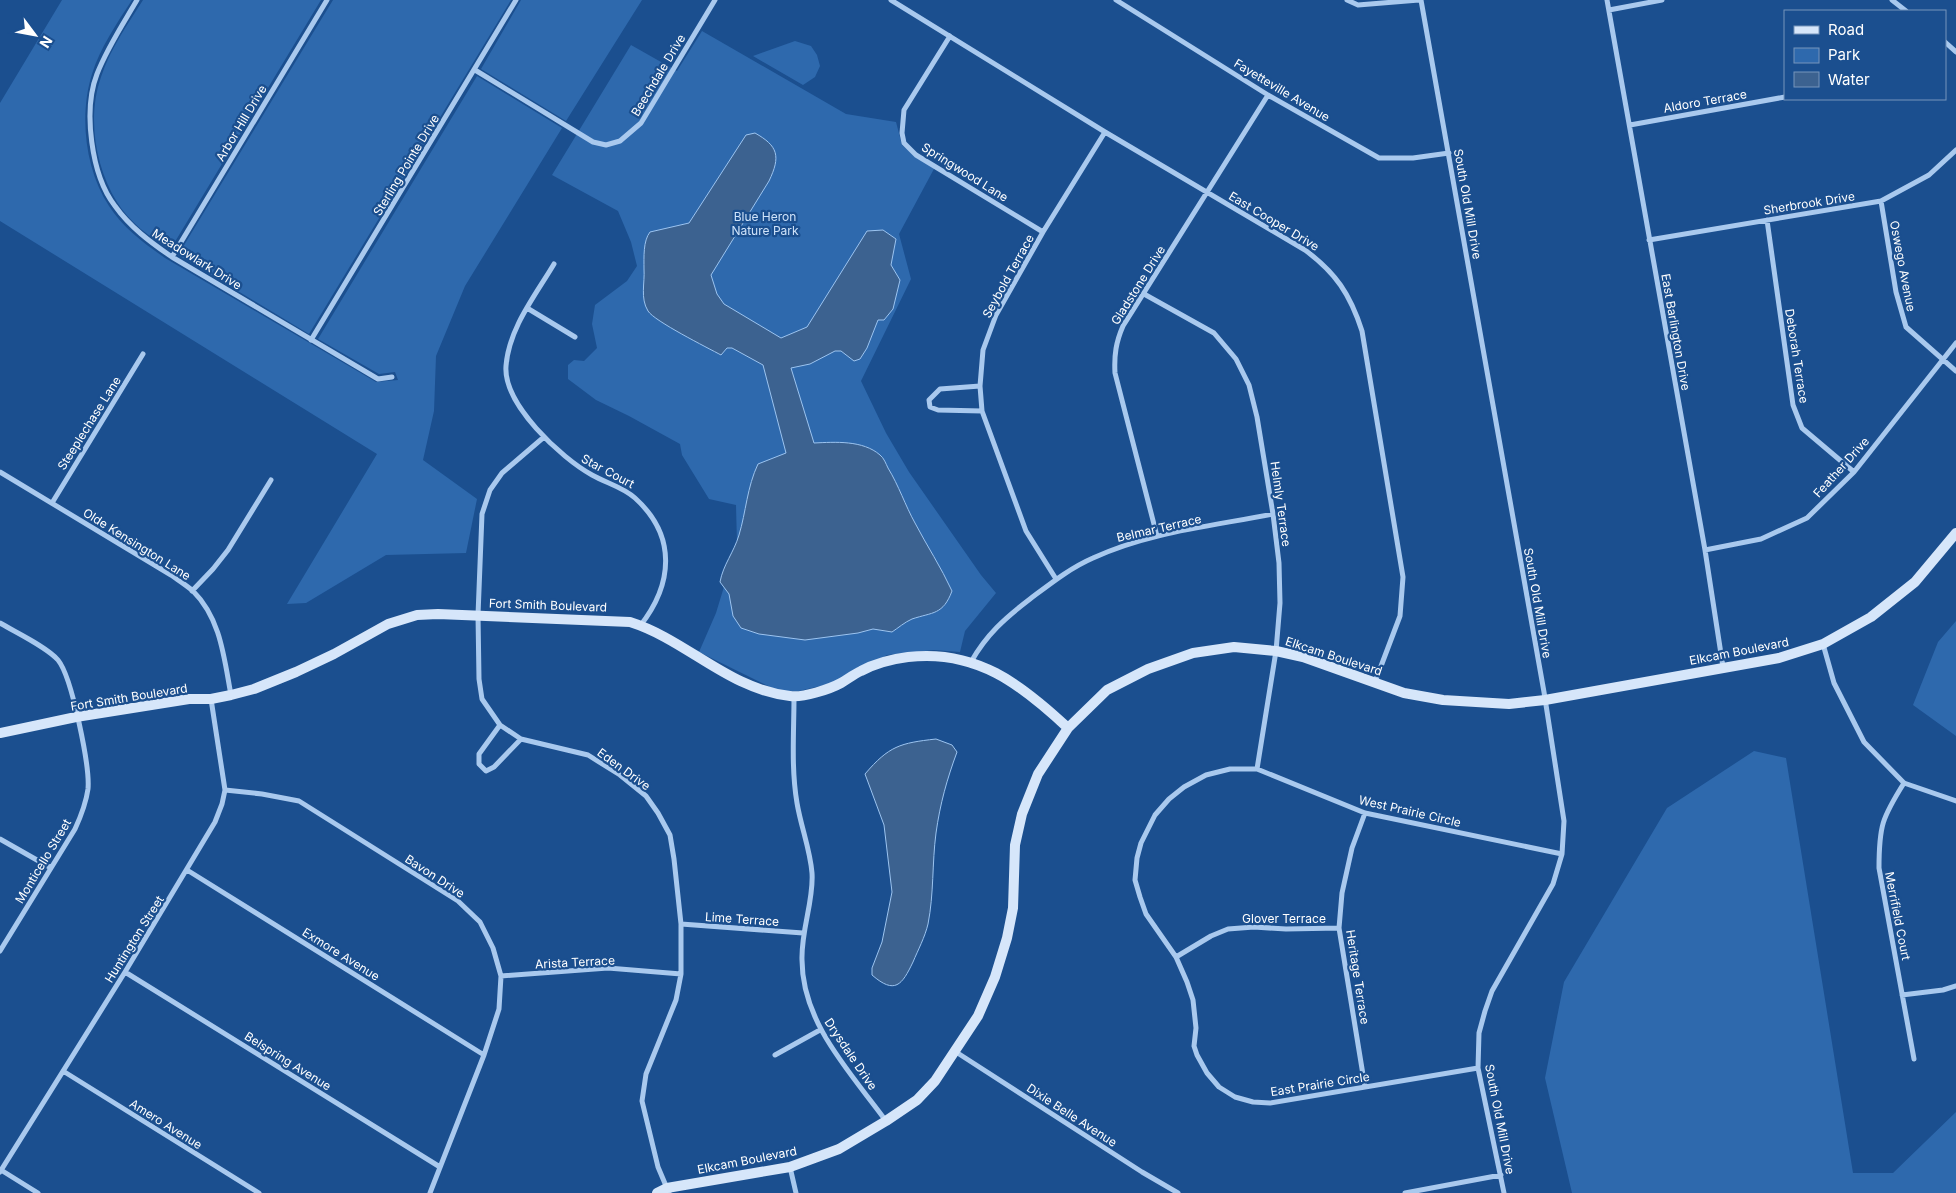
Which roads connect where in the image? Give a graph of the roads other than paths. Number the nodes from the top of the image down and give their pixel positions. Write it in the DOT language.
graph roads {
  1 [pos="137,0"];
  2 [pos="327,0"];
  3 [pos="516,0"];
  4 [pos="715,0"];
  5 [pos="891,0"];
  6 [pos="1116,0"];
  7 [pos="1130,0"];
  8 [pos="1347,0"];
  9 [pos="1420,0"];
  10 [pos="1607,0"];
  11 [pos="1662,0"];
  12 [pos="1892,0"];
  13 [pos="1126,6"];
  14 [pos="1609,10"];
  15 [pos="1905,10"];
  16 [pos="950,36"];
  17 [pos="1946,43"];
  18 [pos="1956,52"];
  19 [pos="475,70"];
  20 [pos="1268,95"];
  21 [pos="1784,98"];
  22 [pos="1630,125"];
  23 [pos="1105,132"];
  24 [pos="1956,150"];
  25 [pos="1449,153"];
  26 [pos="1207,193"];
  27 [pos="1880,201"];
  28 [pos="1767,220"];
  29 [pos="1043,232"];
  30 [pos="1649,240"];
  31 [pos="172,257"];
  32 [pos="554,264"];
  33 [pos="1144,294"];
  34 [pos="527,308"];
  35 [pos="575,337"];
  36 [pos="311,340"];
  37 [pos="1956,343"];
  38 [pos="142,354"];
  39 [pos="1942,360"];
  40 [pos="1956,371"];
  41 [pos="392,376"];
  42 [pos="980,386"];
  43 [pos="982,411"];
  44 [pos="544,437"];
  45 [pos="0,472"];
  46 [pos="1854,472"];
  47 [pos="271,480"];
  48 [pos="52,503"];
  49 [pos="1273,514"];
  50 [pos="1956,533"];
  51 [pos="1157,536"];
  52 [pos="1705,550"];
  53 [pos="1056,579"];
  54 [pos="192,591"];
  55 [pos="478,615"];
  56 [pos="0,623"];
  57 [pos="640,626"];
  58 [pos="1823,644"];
  59 [pos="1276,651"];
  60 [pos="971,662"];
  61 [pos="1723,667"];
  62 [pos="1375,682"];
  63 [pos="231,695"];
  64 [pos="794,697"];
  65 [pos="211,699"];
  66 [pos="1545,700"];
  67 [pos="76,718"];
  68 [pos="500,725"];
  69 [pos="1068,728"];
  70 [pos="0,732"];
  71 [pos="521,739"];
  72 [pos="1258,770"];
  73 [pos="1904,782"];
  74 [pos="224,790"];
  75 [pos="1956,801"];
  76 [pos="1365,813"];
  77 [pos="0,839"];
  78 [pos="1562,854"];
  79 [pos="51,868"];
  80 [pos="187,870"];
  81 [pos="680,924"];
  82 [pos="1340,928"];
  83 [pos="803,934"];
  84 [pos="0,951"];
  85 [pos="1176,957"];
  86 [pos="125,972"];
  87 [pos="681,974"];
  88 [pos="501,976"];
  89 [pos="1956,986"];
  90 [pos="1902,995"];
  91 [pos="820,1030"];
  92 [pos="956,1052"];
  93 [pos="484,1055"];
  94 [pos="775,1055"];
  95 [pos="1914,1059"];
  96 [pos="1478,1068"];
  97 [pos="63,1072"];
  98 [pos="1365,1087"];
  99 [pos="886,1121"];
  100 [pos="790,1166"];
  101 [pos="440,1167"];
  102 [pos="1,1171"];
  103 [pos="1501,1175"];
  104 [pos="668,1190"];
  105 [pos="38,1193"];
  106 [pos="259,1193"];
  107 [pos="430,1193"];
  108 [pos="657,1193"];
  109 [pos="796,1193"];
  110 [pos="1178,1193"];
  111 [pos="1405,1193"];
  112 [pos="1504,1193"];
  1 -- 31 [label="street, Meadowlark Drive"];
  2 -- 31 [label="street, Arbor Hill Drive"];
  3 -- 19 [label="street, Sterling Pointe Drive"];
  4 -- 19 [label="street, Beechdale Drive"];
  5 -- 16 [label="street, East Cooper Drive"];
  6 -- 13 [label="street, Fayetteville Avenue"];
  7 -- 13 [label="street"];
  8 -- 9 [label="street"];
  9 -- 25 [label="street, South Old Mill Drive"];
  10 -- 14 [label="street, East Barlington Drive"];
  11 -- 14 [label="street"];
  12 -- 15 [label="street"];
  13 -- 20 [label="street, Fayetteville Avenue"];
  14 -- 22 [label="street, East Barlington Drive"];
  16 -- 23 [label="street, East Cooper Drive"];
  16 -- 29 [label="street, Springwood Lane"];
  17 -- 18 [label="street"];
  19 -- 36 [label="street, Sterling Pointe Drive"];
  20 -- 25 [label="street, Fayetteville Avenue"];
  20 -- 26 [label="street, Gladstone Drive"];
  21 -- 22 [label="street, Aldoro Terrace"];
  22 -- 30 [label="street, East Barlington Drive"];
  23 -- 26 [label="street, East Cooper Drive"];
  23 -- 29 [label="street, Seybold Terrace"];
  24 -- 27 [label="street, Sherbrook Drive"];
  25 -- 66 [label="street, South Old Mill Drive"];
  26 -- 33 [label="street, Gladstone Drive"];
  26 -- 62 [label="street, East Cooper Drive"];
  27 -- 28 [label="street, Sherbrook Drive"];
  27 -- 39 [label="street, Oswego Avenue"];
  28 -- 30 [label="street, Sherbrook Drive"];
  28 -- 46 [label="street, Deborah Terrace"];
  29 -- 42 [label="street, Seybold Terrace"];
  30 -- 52 [label="street, East Barlington Drive"];
  31 -- 36 [label="street, Meadowlark Drive"];
  32 -- 34 [label="street, Star Court"];
  33 -- 49 [label="street, Helmly Terrace"];
  33 -- 51 [label="street, Gladstone Drive"];
  34 -- 35 [label="street"];
  34 -- 44 [label="street, Star Court"];
  36 -- 41 [label="street, Meadowlark Drive"];
  37 -- 39 [label="street, Feather Drive"];
  38 -- 48 [label="street, Steeplechase Lane"];
  39 -- 40 [label="street, Oswego Avenue"];
  39 -- 46 [label="street, Feather Drive"];
  42 -- 43 [label="street, Seybold Terrace"];
  42 -- 43 [label="street"];
  43 -- 53 [label="street, Seybold Terrace"];
  44 -- 55 [label="street, Eden Drive"];
  44 -- 57 [label="street, Star Court"];
  45 -- 48 [label="street, Olde Kensington Lane"];
  46 -- 52 [label="street, Feather Drive"];
  47 -- 54 [label="street"];
  48 -- 54 [label="street, Olde Kensington Lane"];
  49 -- 51 [label="street, Belmar Terrace"];
  49 -- 59 [label="street, Helmly Terrace"];
  50 -- 58 [label="street, Elkcam Boulevard"];
  51 -- 53 [label="street, Belmar Terrace"];
  52 -- 61 [label="street, East Barlington Drive"];
  53 -- 60 [label="street, Belmar Terrace"];
  54 -- 63 [label="street, Olde Kensington Lane"];
  55 -- 57 [label="street, Fort Smith Boulevard"];
  55 -- 63 [label="street, Fort Smith Boulevard"];
  55 -- 68 [label="street, Eden Drive"];
  56 -- 67 [label="street, Monticello Street"];
  57 -- 64 [label="street, Fort Smith Boulevard"];
  58 -- 61 [label="street, Elkcam Boulevard"];
  58 -- 73 [label="street"];
  59 -- 62 [label="street, Elkcam Boulevard"];
  59 -- 69 [label="street, Elkcam Boulevard"];
  59 -- 72 [label="street, Helmly Terrace"];
  60 -- 64 [label="street, Fort Smith Boulevard"];
  60 -- 69 [label="street, Fort Smith Boulevard"];
  61 -- 66 [label="street, Elkcam Boulevard"];
  62 -- 66 [label="street, Elkcam Boulevard"];
  63 -- 65 [label="street, Fort Smith Boulevard"];
  64 -- 83 [label="street, Drysdale Drive"];
  65 -- 67 [label="street, Fort Smith Boulevard"];
  65 -- 74 [label="street, Huntington Street"];
  66 -- 78 [label="street, South Old Mill Drive"];
  67 -- 70 [label="street, Fort Smith Boulevard"];
  67 -- 79 [label="street, Monticello Street"];
  68 -- 71 [label="street, Eden Drive"];
  68 -- 71 [label="street"];
  69 -- 92 [label="street, Elkcam Boulevard"];
  71 -- 81 [label="street, Eden Drive"];
  72 -- 76 [label="street, West Prairie Circle"];
  72 -- 85 [label="street, East Prairie Circle"];
  73 -- 75 [label="street"];
  73 -- 90 [label="street, Merrifield Court"];
  74 -- 80 [label="street, Huntington Street"];
  74 -- 88 [label="street, Bavon Drive"];
  76 -- 78 [label="street, West Prairie Circle"];
  76 -- 82 [label="street, Heritage Terrace"];
  77 -- 79 [label="street"];
  78 -- 96 [label="street, South Old Mill Drive"];
  79 -- 84 [label="street, Monticello Street"];
  80 -- 86 [label="street, Huntington Street"];
  80 -- 93 [label="street, Exmore Avenue"];
  81 -- 83 [label="street, Lime Terrace"];
  81 -- 87 [label="street, Eden Drive"];
  82 -- 85 [label="street, Glover Terrace"];
  82 -- 98 [label="street, Heritage Terrace"];
  83 -- 91 [label="street, Drysdale Drive"];
  85 -- 98 [label="street, East Prairie Circle"];
  86 -- 97 [label="street, Huntington Street"];
  86 -- 101 [label="street, Belspring Avenue"];
  87 -- 88 [label="street, Arista Terrace"];
  87 -- 104 [label="street, Eden Drive"];
  88 -- 93 [label="street, Bavon Drive"];
  89 -- 90 [label="street"];
  90 -- 95 [label="street, Merrifield Court"];
  91 -- 94 [label="street"];
  91 -- 99 [label="street, Drysdale Drive"];
  92 -- 99 [label="street, Elkcam Boulevard"];
  92 -- 110 [label="street, Dixie Belle Avenue"];
  93 -- 101 [label="street, Bavon Drive"];
  96 -- 98 [label="street, East Prairie Circle"];
  96 -- 103 [label="street, South Old Mill Drive"];
  97 -- 102 [label="street, Huntington Street"];
  97 -- 106 [label="street, Amero Avenue"];
  99 -- 100 [label="street, Elkcam Boulevard"];
  100 -- 104 [label="street, Elkcam Boulevard"];
  100 -- 109 [label="street"];
  101 -- 107 [label="street, Bavon Drive"];
  102 -- 105 [label="street"];
  103 -- 111 [label="street"];
  103 -- 112 [label="street, South Old Mill Drive"];
  104 -- 108 [label="street, Elkcam Boulevard"];
}
